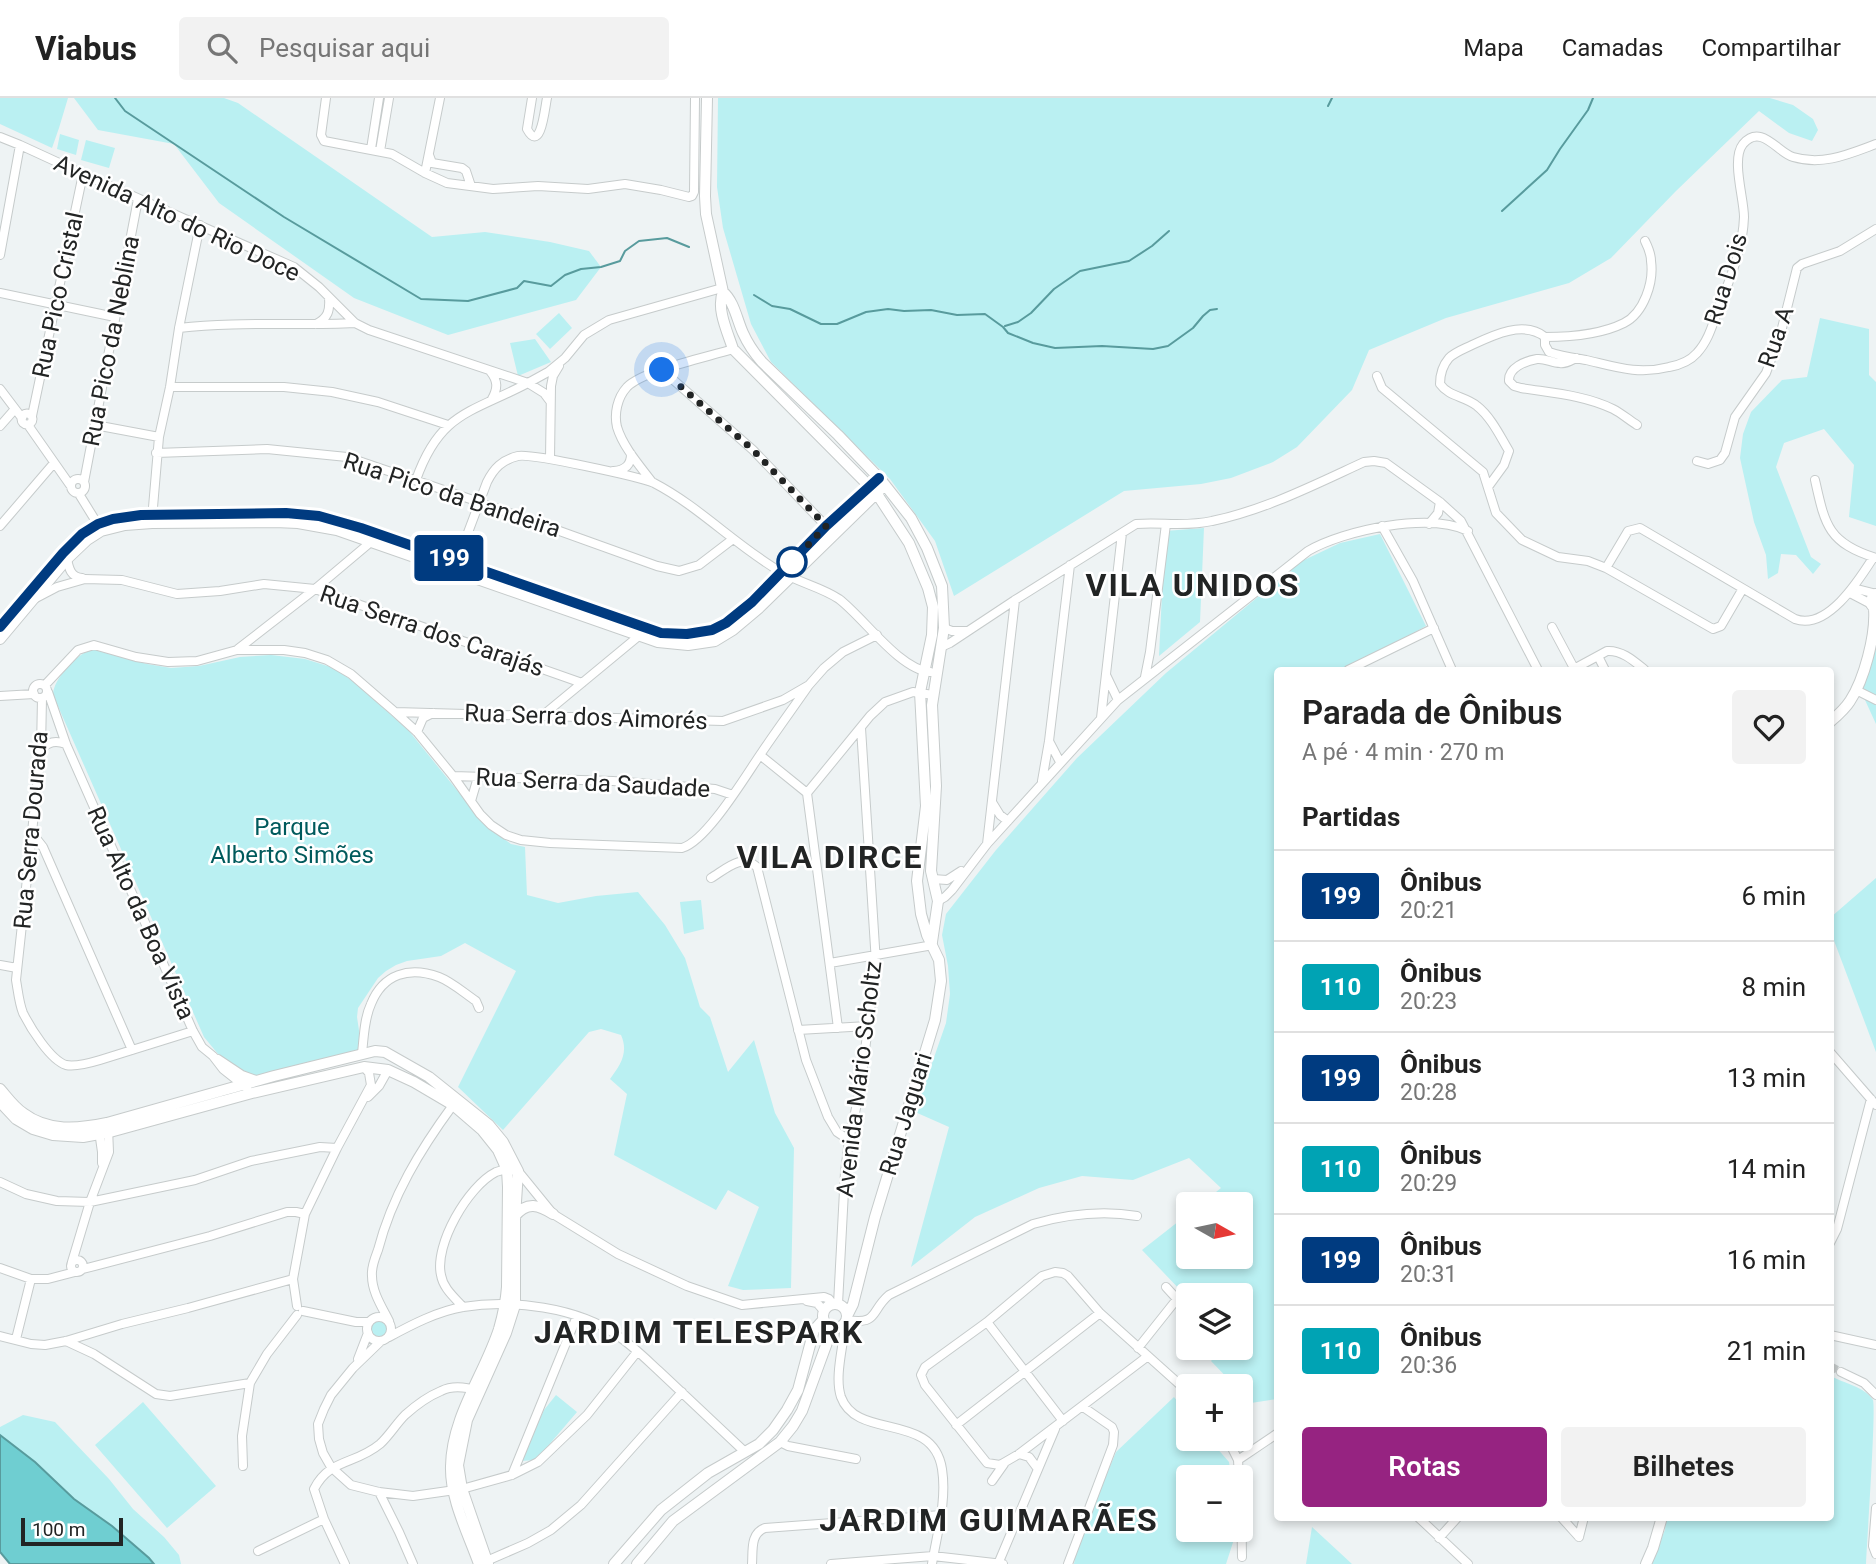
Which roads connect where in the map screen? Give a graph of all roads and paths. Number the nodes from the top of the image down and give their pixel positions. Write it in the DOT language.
graph roads {
  1 [pos="326,98"];
  2 [pos="379,98"];
  3 [pos="389,98"];
  4 [pos="440,98"];
  5 [pos="531,98"];
  6 [pos="547,98"];
  7 [pos="695,98"];
  8 [pos="708,98"];
  9 [pos="0,137"];
  10 [pos="1876,144"];
  11 [pos="20,145"];
  12 [pos="370,149"];
  13 [pos="380,150"];
  14 [pos="428,153"];
  15 [pos="425,173"];
  16 [pos="83,174"];
  17 [pos="471,186"];
  18 [pos="138,199"];
  19 [pos="200,225"];
  20 [pos="1876,229"];
  21 [pos="1645,241"];
  22 [pos="0,255"];
  23 [pos="723,290"];
  24 [pos="0,293"];
  25 [pos="330,298"];
  26 [pos="55,305"];
  27 [pos="115,317"];
  28 [pos="355,323"];
  29 [pos="314,325"];
  30 [pos="179,328"];
  31 [pos="1545,341"];
  32 [pos="733,349"];
  33 [pos="565,358"];
  34 [pos="1576,358"];
  35 [pos="662,370"];
  36 [pos="490,372"];
  37 [pos="1377,376"];
  38 [pos="528,383"];
  39 [pos="170,387"];
  40 [pos="0,389"];
  41 [pos="492,399"];
  42 [pos="550,401"];
  43 [pos="15,409"];
  44 [pos="25,421"];
  45 [pos="94,425"];
  46 [pos="448,425"];
  47 [pos="1637,425"];
  48 [pos="0,426"];
  49 [pos="159,437"];
  50 [pos="156,453"];
  51 [pos="631,454"];
  52 [pos="550,460"];
  53 [pos="1697,461"];
  54 [pos="54,463"];
  55 [pos="608,472"];
  56 [pos="415,480"];
  57 [pos="1815,480"];
  58 [pos="882,481"];
  59 [pos="652,482"];
  60 [pos="1488,487"];
  61 [pos="82,488"];
  62 [pos="874,490"];
  63 [pos="480,502"];
  64 [pos="1440,502"];
  65 [pos="152,519"];
  66 [pos="1166,524"];
  67 [pos="1429,524"];
  68 [pos="0,526"];
  69 [pos="826,526"];
  70 [pos="1382,526"];
  71 [pos="100,527"];
  72 [pos="1468,531"];
  73 [pos="1122,533"];
  74 [pos="733,539"];
  75 [pos="372,541"];
  76 [pos="1103,545"];
  77 [pos="1119,554"];
  78 [pos="1875,558"];
  79 [pos="67,559"];
  80 [pos="456,565"];
  81 [pos="1070,565"];
  82 [pos="1606,568"];
  83 [pos="787,575"];
  84 [pos="1052,576"];
  85 [pos="85,579"];
  86 [pos="315,589"];
  87 [pos="1067,589"];
  88 [pos="1742,590"];
  89 [pos="1852,590"];
  90 [pos="36,598"];
  91 [pos="1015,600"];
  92 [pos="1875,602"];
  93 [pos="998,611"];
  94 [pos="1012,619"];
  95 [pos="0,627"];
  96 [pos="1552,627"];
  97 [pos="943,628"];
  98 [pos="1434,628"];
  99 [pos="967,631"];
  100 [pos="640,635"];
  101 [pos="877,635"];
  102 [pos="0,639"];
  103 [pos="1874,645"];
  104 [pos="941,647"];
  105 [pos="237,650"];
  106 [pos="1150,652"];
  107 [pos="1598,656"];
  108 [pos="1160,666"];
  109 [pos="1354,667"];
  110 [pos="1451,667"];
  111 [pos="1536,667"];
  112 [pos="1572,667"];
  113 [pos="1579,667"];
  114 [pos="1604,667"];
  115 [pos="1639,667"];
  116 [pos="924,671"];
  117 [pos="936,673"];
  118 [pos="1106,675"];
  119 [pos="1145,678"];
  120 [pos="582,683"];
  121 [pos="809,685"];
  122 [pos="1856,690"];
  123 [pos="42,692"];
  124 [pos="920,692"];
  125 [pos="933,695"];
  126 [pos="0,696"];
  127 [pos="1118,700"];
  128 [pos="1876,700"];
  129 [pos="396,712"];
  130 [pos="436,712"];
  131 [pos="542,716"];
  132 [pos="1834,718"];
  133 [pos="1100,719"];
  134 [pos="861,728"];
  135 [pos="417,732"];
  136 [pos="1049,741"];
  137 [pos="66,744"];
  138 [pos="41,749"];
  139 [pos="760,755"];
  140 [pos="1060,762"];
  141 [pos="453,776"];
  142 [pos="478,777"];
  143 [pos="1042,782"];
  144 [pos="807,793"];
  145 [pos="733,795"];
  146 [pos="991,799"];
  147 [pos="471,801"];
  148 [pos="1008,821"];
  149 [pos="32,833"];
  150 [pos="987,844"];
  151 [pos="972,863"];
  152 [pos="711,878"];
  153 [pos="933,879"];
  154 [pos="917,881"];
  155 [pos="918,901"];
  156 [pos="938,901"];
  157 [pos="933,944"];
  158 [pos="876,955"];
  159 [pos="830,963"];
  160 [pos="0,965"];
  161 [pos="17,968"];
  162 [pos="479,1008"];
  163 [pos="868,1026"];
  164 [pos="838,1028"];
  165 [pos="798,1030"];
  166 [pos="193,1031"];
  167 [pos="132,1050"];
  168 [pos="362,1053"];
  169 [pos="213,1056"];
  170 [pos="392,1056"];
  171 [pos="1834,1057"];
  172 [pos="364,1067"];
  173 [pos="388,1070"];
  174 [pos="259,1081"];
  175 [pos="248,1088"];
  176 [pos="0,1089"];
  177 [pos="363,1101"];
  178 [pos="454,1101"];
  179 [pos="0,1102"];
  180 [pos="1873,1102"];
  181 [pos="103,1128"];
  182 [pos="849,1140"];
  183 [pos="337,1148"];
  184 [pos="512,1170"];
  185 [pos="0,1182"];
  186 [pos="90,1202"];
  187 [pos="305,1214"];
  188 [pos="553,1214"];
  189 [pos="1137,1216"];
  190 [pos="515,1217"];
  191 [pos="1834,1235"];
  192 [pos="78,1266"];
  193 [pos="0,1268"];
  194 [pos="32,1279"];
  195 [pos="293,1279"];
  196 [pos="1167,1287"];
  197 [pos="373,1288"];
  198 [pos="797,1298"];
  199 [pos="510,1305"];
  200 [pos="463,1307"];
  201 [pos="299,1311"];
  202 [pos="1100,1312"];
  203 [pos="577,1316"];
  204 [pos="823,1316"];
  205 [pos="840,1316"];
  206 [pos="390,1322"];
  207 [pos="987,1322"];
  208 [pos="410,1326"];
  209 [pos="369,1327"];
  210 [pos="0,1336"];
  211 [pos="1834,1336"];
  212 [pos="16,1339"];
  213 [pos="385,1339"];
  214 [pos="66,1341"];
  215 [pos="1876,1345"];
  216 [pos="1138,1348"];
  217 [pos="637,1352"];
  218 [pos="1148,1356"];
  219 [pos="354,1367"];
  220 [pos="1841,1371"];
  221 [pos="1025,1372"];
  222 [pos="1176,1381"];
  223 [pos="250,1382"];
  224 [pos="476,1391"];
  225 [pos="682,1392"];
  226 [pos="1876,1395"];
  227 [pos="1083,1407"];
  228 [pos="956,1424"];
  229 [pos="1060,1424"];
  230 [pos="1274,1436"];
  231 [pos="780,1442"];
  232 [pos="1234,1451"];
  233 [pos="745,1452"];
  234 [pos="1019,1454"];
  235 [pos="856,1459"];
  236 [pos="1238,1460"];
  237 [pos="729,1461"];
  238 [pos="1000,1465"];
  239 [pos="1238,1465"];
  240 [pos="243,1466"];
  241 [pos="331,1467"];
  242 [pos="1038,1469"];
  243 [pos="708,1473"];
  244 [pos="736,1474"];
  245 [pos="512,1475"];
  246 [pos="992,1481"];
  247 [pos="717,1488"];
  248 [pos="457,1490"];
  249 [pos="379,1492"];
  250 [pos="1876,1511"];
  251 [pos="941,1515"];
  252 [pos="324,1519"];
  253 [pos="1422,1521"];
  254 [pos="1455,1521"];
  255 [pos="1565,1521"];
  256 [pos="1583,1521"];
  257 [pos="1661,1521"];
  258 [pos="1440,1538"];
  259 [pos="1242,1542"];
  260 [pos="258,1551"];
  261 [pos="1876,1554"];
  262 [pos="1242,1556"];
  263 [pos="933,1560"];
  264 [pos="483,1563"];
  265 [pos="345,1564"];
  266 [pos="413,1564"];
  267 [pos="614,1564"];
  268 [pos="637,1564"];
  269 [pos="752,1564"];
  270 [pos="831,1564"];
  271 [pos="1000,1564"];
  272 [pos="1068,1564"];
  273 [pos="1468,1564"];
  274 [pos="1646,1564"];
  1 -- 12 [label="street"];
  2 -- 12 [label="street"];
  3 -- 13 [label="street"];
  4 -- 14 [label="street"];
  5 -- 6 [label="street"];
  7 -- 17 [label="street"];
  8 -- 23 [label="street"];
  9 -- 11 [label="street, Avenida Alto do Rio Doce"];
  10 -- 34 [label="street, Rua Dois"];
  11 -- 16 [label="street, Avenida Alto do Rio Doce"];
  11 -- 22 [label="street"];
  12 -- 13 [label="street"];
  13 -- 15 [label="street"];
  14 -- 15 [label="street"];
  14 -- 17 [label="street"];
  15 -- 17 [label="street"];
  16 -- 18 [label="street, Avenida Alto do Rio Doce"];
  16 -- 26 [label="street, Rua Pico Cristal"];
  18 -- 19 [label="street, Avenida Alto do Rio Doce"];
  18 -- 27 [label="street, Rua Pico da Neblina"];
  19 -- 25 [label="street, Avenida Alto do Rio Doce"];
  19 -- 30 [label="street"];
  20 -- 53 [label="street, Rua A"];
  21 -- 31 [label="street"];
  23 -- 32 [label="street"];
  23 -- 33 [label="street"];
  23 -- 58 [label="street, Rua Jaguari"];
  24 -- 26 [label="street"];
  25 -- 28 [label="street, Avenida Alto do Rio Doce"];
  25 -- 29 [label="street"];
  26 -- 27 [label="street"];
  26 -- 44 [label="street, Rua Pico Cristal"];
  27 -- 45 [label="street, Rua Pico da Neblina"];
  28 -- 29 [label="street"];
  28 -- 36 [label="street, Avenida Alto do Rio Doce"];
  29 -- 30 [label="street"];
  30 -- 39 [label="street"];
  31 -- 34 [label="street, Rua Dois"];
  31 -- 60 [label="street"];
  32 -- 35 [label="street"];
  32 -- 62 [label="street, Rua Jaguari"];
  33 -- 38 [label="street"];
  33 -- 42 [label="street"];
  34 -- 47 [label="street"];
  35 -- 51 [label="street"];
  35 -- 69 [label="street"];
  36 -- 38 [label="street, Avenida Alto do Rio Doce"];
  36 -- 41 [label="street"];
  37 -- 60 [label="street"];
  38 -- 41 [label="street"];
  38 -- 42 [label="street"];
  39 -- 46 [label="street"];
  39 -- 49 [label="street"];
  40 -- 43 [label="street"];
  41 -- 46 [label="street"];
  42 -- 52 [label="street"];
  43 -- 44 [label="street"];
  43 -- 48 [label="street"];
  44 -- 54 [label="street"];
  45 -- 49 [label="street"];
  45 -- 61 [label="street, Rua Pico da Neblina"];
  46 -- 56 [label="street"];
  49 -- 50 [label="street"];
  50 -- 56 [label="street, Rua Pico da Bandeira"];
  50 -- 65 [label="street"];
  51 -- 55 [label="street"];
  51 -- 59 [label="street"];
  52 -- 55 [label="street"];
  52 -- 63 [label="street"];
  54 -- 61 [label="street"];
  54 -- 68 [label="street"];
  55 -- 59 [label="street"];
  56 -- 63 [label="street, Rua Pico da Bandeira"];
  57 -- 78 [label="street"];
  58 -- 62 [label="street"];
  58 -- 97 [label="street, Rua Jaguari"];
  59 -- 74 [label="street"];
  60 -- 82 [label="street"];
  61 -- 71 [label="street"];
  62 -- 69 [label="street"];
  62 -- 83 [label="street"];
  62 -- 116 [label="street, Rua Jaguari"];
  63 -- 74 [label="street, Rua Pico da Bandeira"];
  63 -- 80 [label="street"];
  64 -- 66 [label="street"];
  64 -- 67 [label="street"];
  64 -- 72 [label="street"];
  65 -- 71 [label="street"];
  65 -- 75 [label="street"];
  65 -- 80 [label="street"];
  66 -- 73 [label="street"];
  66 -- 106 [label="street"];
  67 -- 70 [label="street"];
  67 -- 72 [label="street"];
  69 -- 83 [label="street"];
  70 -- 98 [label="street"];
  70 -- 108 [label="street"];
  71 -- 79 [label="street"];
  71 -- 95 [label="street"];
  72 -- 111 [label="street"];
  73 -- 76 [label="street"];
  73 -- 77 [label="street"];
  74 -- 83 [label="street"];
  75 -- 80 [label="street"];
  75 -- 86 [label="street"];
  76 -- 77 [label="street"];
  76 -- 81 [label="street"];
  77 -- 118 [label="street"];
  78 -- 89 [label="street"];
  79 -- 85 [label="street"];
  79 -- 90 [label="street"];
  80 -- 83 [label="street"];
  80 -- 100 [label="street"];
  81 -- 84 [label="street"];
  81 -- 87 [label="street"];
  82 -- 88 [label="street"];
  82 -- 88 [label="street"];
  83 -- 100 [label="street"];
  83 -- 101 [label="street"];
  84 -- 87 [label="street"];
  84 -- 91 [label="street"];
  85 -- 86 [label="street, Rua Serra dos Carajás"];
  85 -- 90 [label="street, Rua Serra dos Carajás"];
  86 -- 105 [label="street"];
  86 -- 120 [label="street, Rua Serra dos Carajás"];
  87 -- 136 [label="street"];
  88 -- 89 [label="street"];
  89 -- 92 [label="street"];
  90 -- 102 [label="street"];
  91 -- 93 [label="street"];
  91 -- 94 [label="street"];
  92 -- 103 [label="street"];
  93 -- 94 [label="street"];
  93 -- 99 [label="street"];
  94 -- 146 [label="street"];
  96 -- 112 [label="street"];
  97 -- 99 [label="street"];
  97 -- 104 [label="street, Rua Jaguari"];
  98 -- 109 [label="street"];
  98 -- 110 [label="street"];
  99 -- 104 [label="street"];
  100 -- 120 [label="street"];
  101 -- 116 [label="street"];
  101 -- 121 [label="street, Rua Serra dos Aimorés"];
  103 -- 122 [label="street"];
  104 -- 117 [label="street, Rua Jaguari"];
  105 -- 123 [label="street"];
  105 -- 129 [label="street"];
  106 -- 108 [label="street"];
  106 -- 119 [label="street"];
  107 -- 113 [label="street"];
  107 -- 114 [label="street"];
  107 -- 115 [label="street"];
  108 -- 119 [label="street"];
  116 -- 117 [label="street"];
  116 -- 124 [label="street, Rua Jaguari"];
  117 -- 125 [label="street, Rua Jaguari"];
  118 -- 127 [label="street"];
  118 -- 133 [label="street"];
  119 -- 127 [label="street"];
  120 -- 131 [label="street"];
  121 -- 131 [label="street, Rua Serra dos Aimorés"];
  121 -- 139 [label="street"];
  122 -- 128 [label="street"];
  122 -- 132 [label="street"];
  123 -- 126 [label="street"];
  123 -- 137 [label="street, Rua Alto da Boa Vista"];
  123 -- 138 [label="street, Rua Serra Dourada"];
  124 -- 125 [label="street"];
  124 -- 134 [label="street"];
  124 -- 154 [label="street, Rua Jaguari"];
  125 -- 153 [label="street, Rua Jaguari"];
  127 -- 133 [label="street"];
  129 -- 130 [label="street, Rua Serra dos Aimorés"];
  129 -- 135 [label="street"];
  130 -- 131 [label="street, Rua Serra dos Aimorés"];
  130 -- 135 [label="street"];
  133 -- 140 [label="street"];
  134 -- 144 [label="street"];
  134 -- 158 [label="street, Avenida Mário Scholtz"];
  135 -- 141 [label="street"];
  136 -- 140 [label="street"];
  136 -- 143 [label="street"];
  137 -- 138 [label="street"];
  137 -- 166 [label="street, Rua Alto da Boa Vista"];
  138 -- 149 [label="street, Rua Serra Dourada"];
  139 -- 144 [label="street"];
  139 -- 145 [label="street"];
  140 -- 143 [label="street"];
  141 -- 142 [label="street, Rua Serra da Saudade"];
  141 -- 147 [label="street"];
  142 -- 145 [label="street, Rua Serra da Saudade"];
  142 -- 147 [label="street"];
  143 -- 148 [label="street"];
  144 -- 159 [label="street"];
  145 -- 147 [label="street"];
  146 -- 148 [label="street"];
  146 -- 150 [label="street"];
  148 -- 150 [label="street"];
  149 -- 161 [label="street, Rua Serra Dourada"];
  149 -- 167 [label="street"];
  150 -- 151 [label="street"];
  151 -- 153 [label="street"];
  151 -- 156 [label="street"];
  152 -- 165 [label="street"];
  153 -- 154 [label="street"];
  153 -- 156 [label="street, Rua Jaguari"];
  154 -- 155 [label="street, Rua Jaguari"];
  155 -- 156 [label="street"];
  155 -- 157 [label="street, Rua Jaguari"];
  156 -- 157 [label="street, Rua Jaguari"];
  157 -- 158 [label="street"];
  157 -- 205 [label="street, Rua Jaguari"];
  158 -- 159 [label="street"];
  158 -- 163 [label="street, Avenida Mário Scholtz"];
  159 -- 164 [label="street"];
  160 -- 161 [label="street"];
  161 -- 167 [label="street, Rua Serra Dourada"];
  162 -- 168 [label="street"];
  163 -- 164 [label="street"];
  163 -- 182 [label="street, Avenida Mário Scholtz"];
  164 -- 165 [label="street"];
  165 -- 182 [label="street"];
  166 -- 167 [label="street, Rua Serra Dourada"];
  166 -- 169 [label="street, Rua Alto da Boa Vista"];
  168 -- 170 [label="street"];
  168 -- 172 [label="street"];
  168 -- 174 [label="street"];
  169 -- 174 [label="street"];
  169 -- 175 [label="street, Rua Alto da Boa Vista"];
  170 -- 173 [label="street"];
  170 -- 178 [label="street"];
  171 -- 180 [label="street"];
  172 -- 173 [label="street"];
  172 -- 175 [label="street"];
  172 -- 177 [label="street"];
  173 -- 177 [label="street"];
  173 -- 178 [label="street"];
  174 -- 175 [label="street"];
  175 -- 181 [label="street"];
  176 -- 181 [label="street"];
  177 -- 183 [label="street"];
  178 -- 184 [label="street"];
  178 -- 197 [label="street"];
  179 -- 181 [label="street"];
  180 -- 191 [label="street"];
  181 -- 186 [label="street"];
  182 -- 205 [label="street, Avenida Mário Scholtz"];
  183 -- 186 [label="street"];
  183 -- 187 [label="street"];
  184 -- 188 [label="street"];
  184 -- 190 [label="street"];
  184 -- 199 [label="street"];
  184 -- 200 [label="street"];
  185 -- 186 [label="street"];
  186 -- 192 [label="street"];
  187 -- 192 [label="street"];
  187 -- 195 [label="street"];
  188 -- 190 [label="street"];
  188 -- 198 [label="street"];
  189 -- 205 [label="street"];
  190 -- 199 [label="street"];
  192 -- 194 [label="street"];
  193 -- 194 [label="street"];
  194 -- 212 [label="street"];
  195 -- 201 [label="street"];
  195 -- 214 [label="street"];
  196 -- 216 [label="street"];
  197 -- 206 [label="street"];
  197 -- 209 [label="street"];
  198 -- 204 [label="street"];
  198 -- 205 [label="street"];
  199 -- 200 [label="street"];
  199 -- 203 [label="street"];
  199 -- 224 [label="street"];
  200 -- 208 [label="street"];
  201 -- 209 [label="street"];
  201 -- 223 [label="street"];
  202 -- 207 [label="street"];
  202 -- 216 [label="street"];
  202 -- 221 [label="street"];
  203 -- 217 [label="street"];
  203 -- 245 [label="street"];
  204 -- 205 [label="street"];
  204 -- 205 [label="street"];
  204 -- 233 [label="street"];
  205 -- 231 [label="street, Rua Jaguari"];
  205 -- 251 [label="street"];
  206 -- 208 [label="street"];
  206 -- 209 [label="street"];
  206 -- 213 [label="street"];
  207 -- 221 [label="street"];
  207 -- 228 [label="street"];
  208 -- 213 [label="street"];
  209 -- 213 [label="street"];
  209 -- 219 [label="street"];
  210 -- 212 [label="street"];
  211 -- 215 [label="street"];
  212 -- 214 [label="street"];
  213 -- 219 [label="street"];
  214 -- 223 [label="street"];
  216 -- 218 [label="street"];
  217 -- 225 [label="street"];
  217 -- 245 [label="street"];
  218 -- 222 [label="street"];
  218 -- 227 [label="street"];
  219 -- 241 [label="street"];
  220 -- 226 [label="street"];
  221 -- 228 [label="street"];
  221 -- 229 [label="street"];
  223 -- 240 [label="street"];
  224 -- 241 [label="street"];
  224 -- 248 [label="street"];
  225 -- 233 [label="street"];
  225 -- 264 [label="street"];
  227 -- 229 [label="street"];
  227 -- 272 [label="street"];
  228 -- 238 [label="street"];
  229 -- 234 [label="street"];
  229 -- 242 [label="street"];
  230 -- 236 [label="street"];
  231 -- 235 [label="street"];
  231 -- 244 [label="street, Rua Jaguari"];
  232 -- 236 [label="street"];
  233 -- 237 [label="street"];
  234 -- 238 [label="street"];
  234 -- 242 [label="street"];
  236 -- 239 [label="street"];
  237 -- 243 [label="street"];
  237 -- 244 [label="street"];
  238 -- 246 [label="street"];
  241 -- 249 [label="street"];
  241 -- 252 [label="street"];
  242 -- 271 [label="street"];
  243 -- 247 [label="street"];
  243 -- 267 [label="street"];
  244 -- 247 [label="street, Rua Jaguari"];
  245 -- 248 [label="street"];
  247 -- 268 [label="street, Rua Jaguari"];
  248 -- 249 [label="street"];
  248 -- 264 [label="street"];
  249 -- 266 [label="street"];
  250 -- 261 [label="street"];
  251 -- 263 [label="street"];
  251 -- 269 [label="street"];
  252 -- 260 [label="street"];
  252 -- 265 [label="street"];
  253 -- 258 [label="street"];
  254 -- 258 [label="street"];
  255 -- 256 [label="street"];
  257 -- 274 [label="street"];
  258 -- 273 [label="street"];
  259 -- 262 [label="street"];
  263 -- 270 [label="street"];
  263 -- 271 [label="street"];
}
